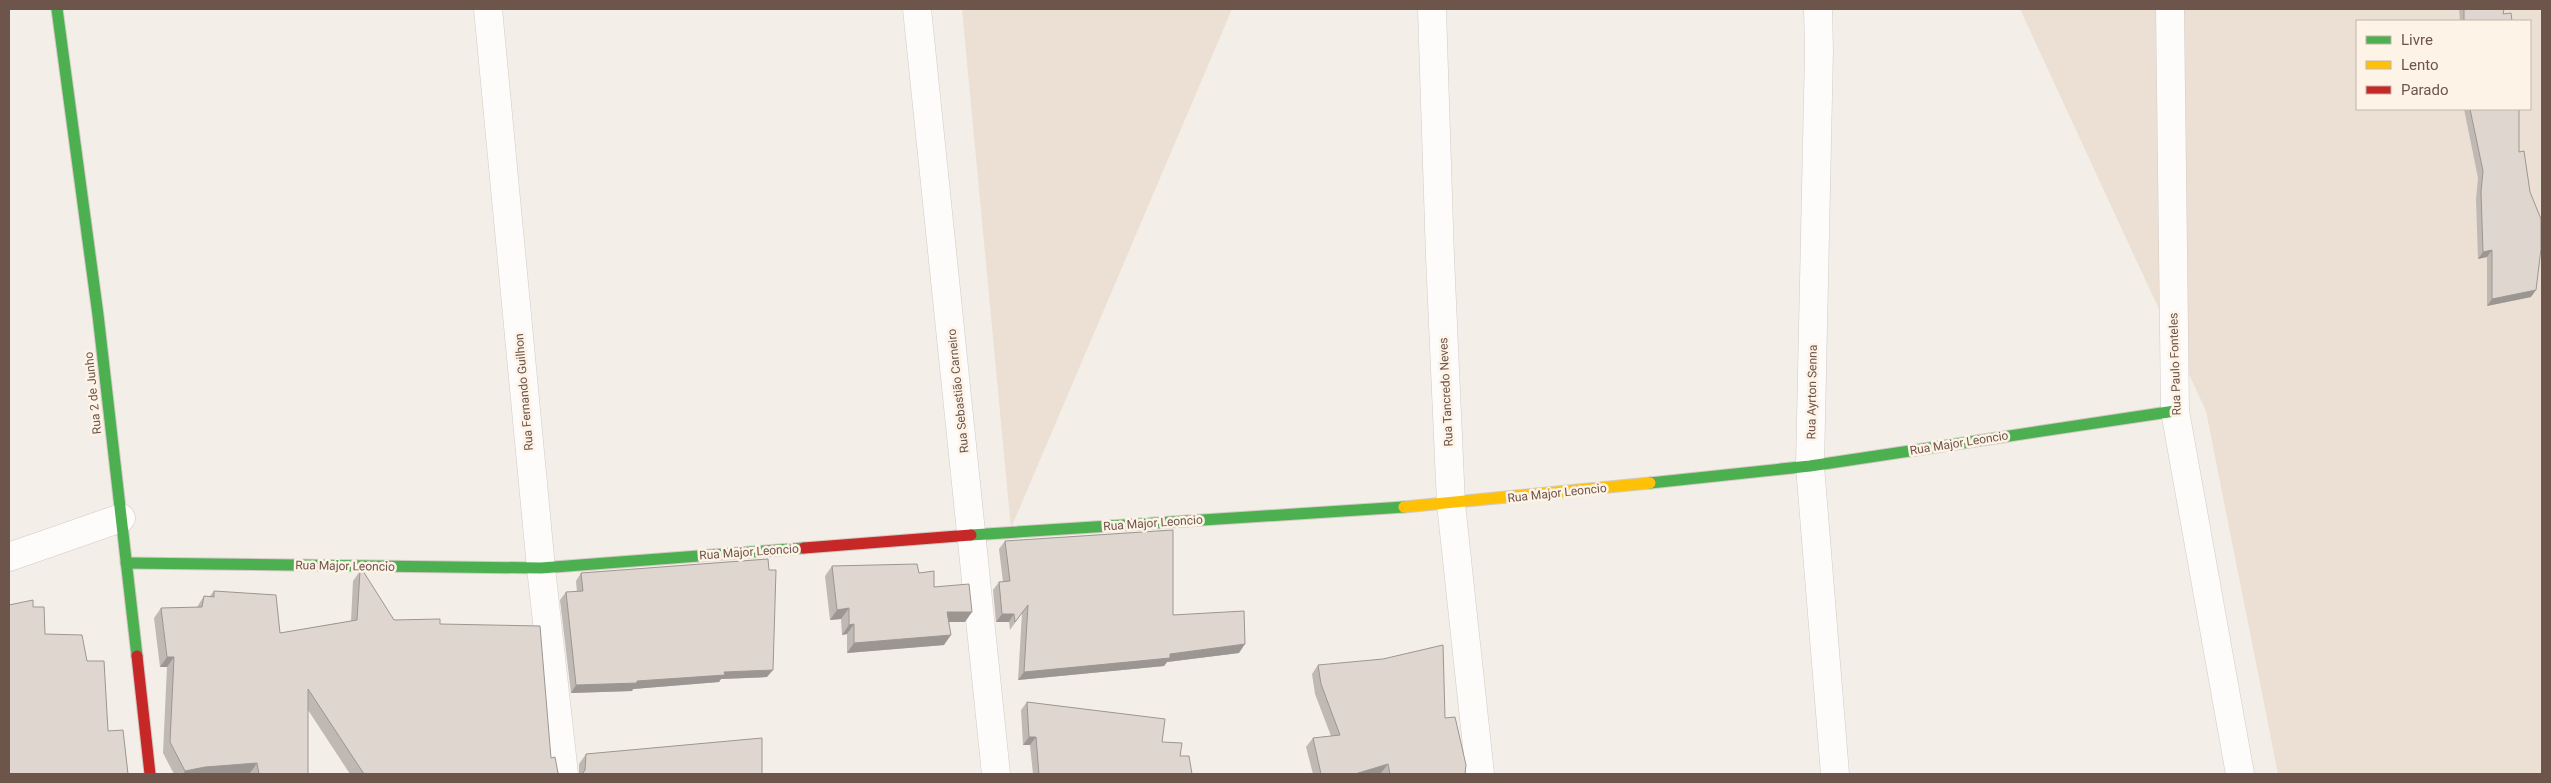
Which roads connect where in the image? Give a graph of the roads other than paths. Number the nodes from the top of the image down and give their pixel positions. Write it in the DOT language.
graph roads {
  1 [pos="57,9"];
  2 [pos="488,9"];
  3 [pos="917,9"];
  4 [pos="1432,9"];
  5 [pos="1818,9"];
  6 [pos="2170,9"];
  7 [pos="2175,411"];
  8 [pos="1810,466"];
  9 [pos="1451,504"];
  10 [pos="121,518"];
  11 [pos="973,535"];
  12 [pos="9,557"];
  13 [pos="126,563"];
  14 [pos="541,568"];
  15 [pos="150,774"];
  16 [pos="564,774"];
  17 [pos="996,774"];
  18 [pos="1480,774"];
  19 [pos="1835,774"];
  20 [pos="2240,774"];
  1 -- 10 [label="street, Rua 2 de Junho"];
  2 -- 14 [label="street, Rua Fernando Guilhon"];
  3 -- 11 [label="street, Rua Sebastião Carneiro"];
  4 -- 9 [label="street, Rua Tancredo Neves"];
  5 -- 8 [label="street, Rua Ayrton Senna"];
  6 -- 7 [label="street, Rua Paulo Fonteles"];
  7 -- 8 [label="street, Rua Major Leoncio"];
  7 -- 20 [label="street, Rua Paulo Fonteles"];
  8 -- 9 [label="street, Rua Major Leoncio"];
  8 -- 19 [label="street, Rua Ayrton Senna"];
  9 -- 11 [label="street, Rua Major Leoncio"];
  9 -- 18 [label="street, Rua Tancredo Neves"];
  10 -- 12 [label="street"];
  10 -- 13 [label="street, Rua 2 de Junho"];
  11 -- 14 [label="street, Rua Major Leoncio"];
  11 -- 17 [label="street, Rua Sebastião Carneiro"];
  13 -- 14 [label="street, Rua Major Leoncio"];
  13 -- 15 [label="street, Rua 2 de Junho"];
  14 -- 16 [label="street, Rua Fernando Guilhon"];
}
